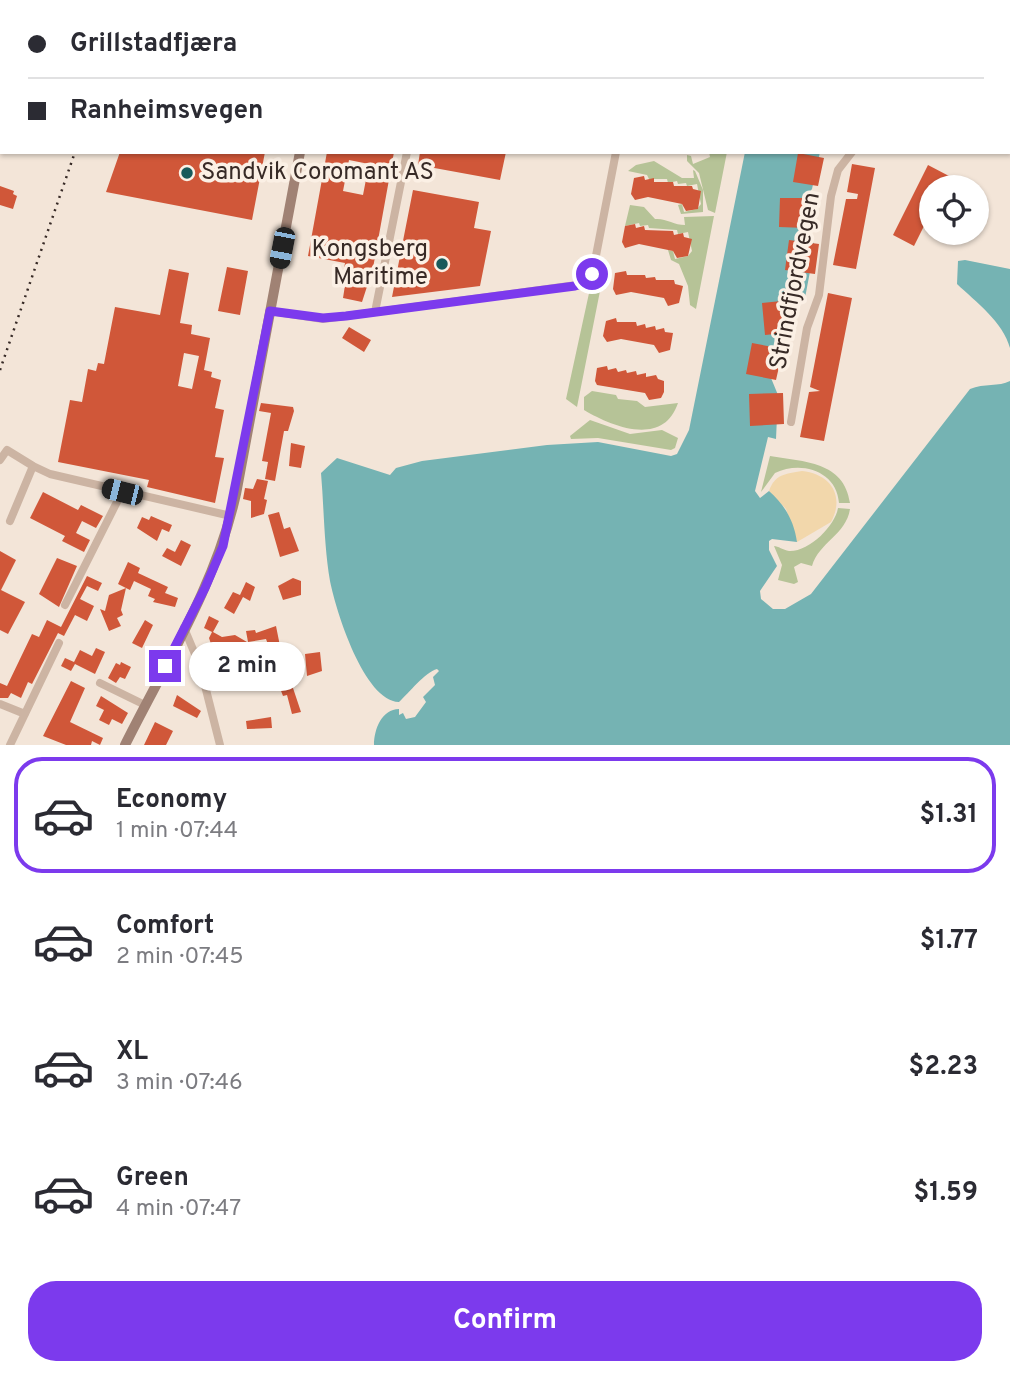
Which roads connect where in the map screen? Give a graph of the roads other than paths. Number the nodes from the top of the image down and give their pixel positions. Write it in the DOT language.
graph roads {
  1 [pos="300,154"];
  2 [pos="407,154"];
  3 [pos="616,154"];
  4 [pos="850,154"];
  5 [pos="270,311"];
  6 [pos="375,312"];
  7 [pos="792,422"];
  8 [pos="3,448"];
  9 [pos="0,460"];
  10 [pos="33,466"];
  11 [pos="122,492"];
  12 [pos="231,516"];
  13 [pos="10,521"];
  14 [pos="65,605"];
  15 [pos="184,628"];
  16 [pos="60,643"];
  17 [pos="100,683"];
  18 [pos="0,704"];
  19 [pos="145,705"];
  20 [pos="25,714"];
  21 [pos="10,745"];
  22 [pos="125,745"];
  23 [pos="220,745"];
  1 -- 5 [label="street"];
  2 -- 6 [label="street"];
  3 -- 6 [label="street"];
  4 -- 7 [label="street, Strindfjordvegen"];
  5 -- 6 [label="street"];
  5 -- 12 [label="street"];
  8 -- 9 [label="street"];
  8 -- 10 [label="street"];
  10 -- 11 [label="street"];
  10 -- 13 [label="street"];
  11 -- 12 [label="street"];
  11 -- 14 [label="street"];
  12 -- 15 [label="street"];
  15 -- 19 [label="street"];
  15 -- 23 [label="street"];
  16 -- 20 [label="street"];
  17 -- 19 [label="street"];
  18 -- 20 [label="street"];
  19 -- 22 [label="street"];
  20 -- 21 [label="street"];
}
